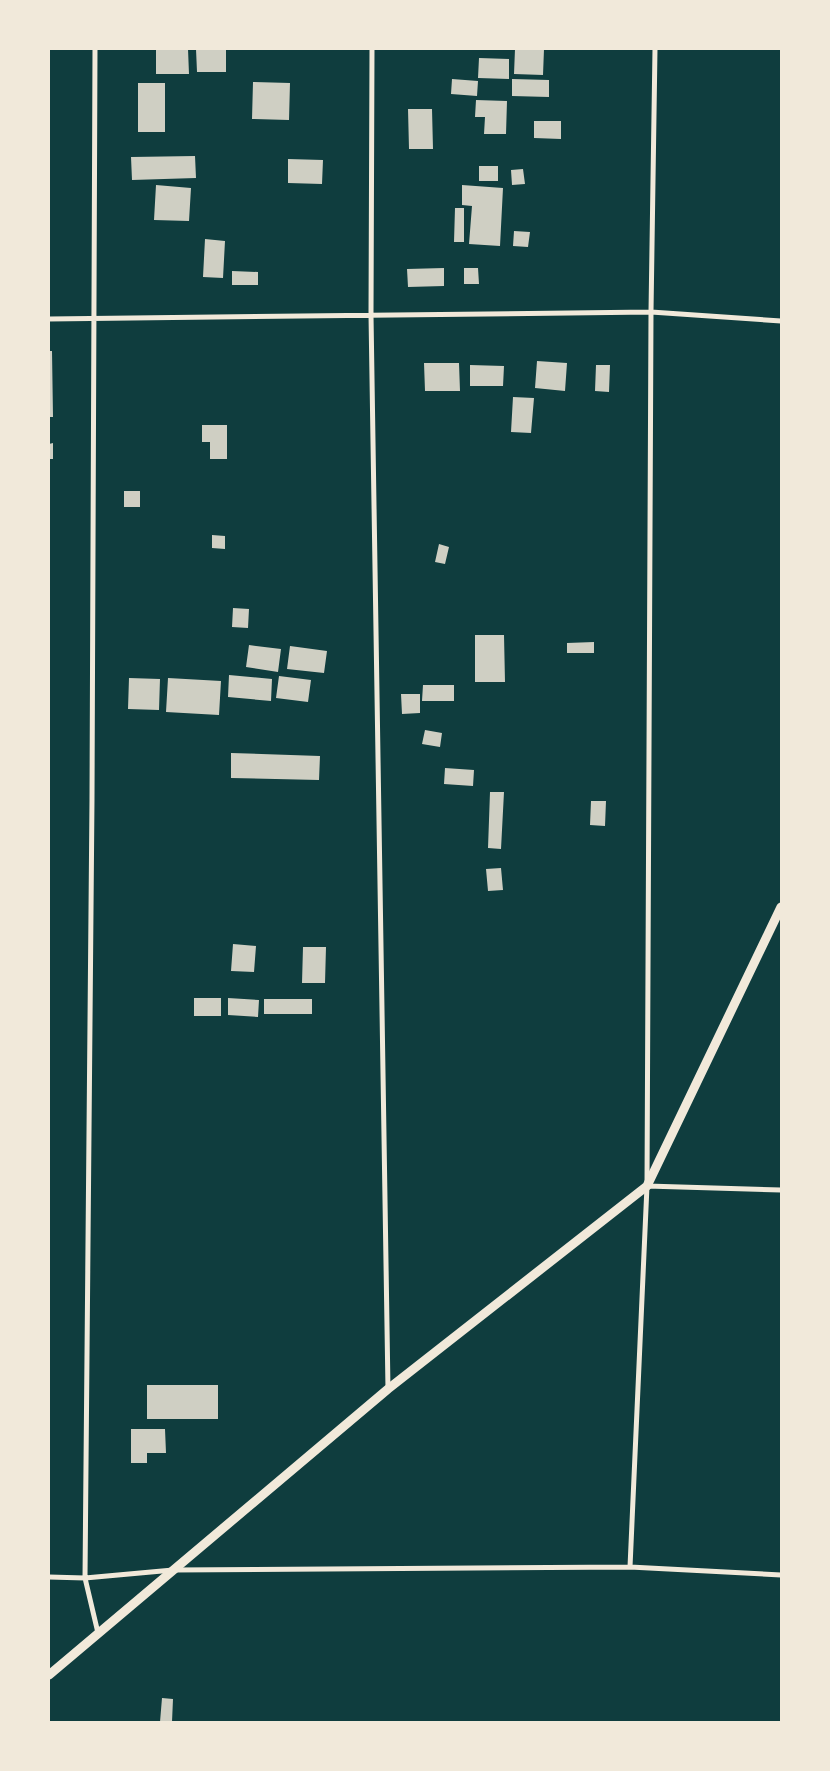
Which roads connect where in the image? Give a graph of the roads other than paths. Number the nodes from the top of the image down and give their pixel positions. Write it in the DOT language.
graph roads {
  1 [pos="95,49"];
  2 [pos="372,49"];
  3 [pos="655,49"];
  4 [pos="651,312"];
  5 [pos="372,315"];
  6 [pos="94,318"];
  7 [pos="49,319"];
  8 [pos="781,321"];
  9 [pos="781,908"];
  10 [pos="647,1186"];
  11 [pos="781,1190"];
  12 [pos="388,1389"];
  13 [pos="630,1567"];
  14 [pos="173,1570"];
  15 [pos="781,1575"];
  16 [pos="49,1578"];
  17 [pos="85,1578"];
  18 [pos="98,1633"];
  19 [pos="49,1675"];
  1 -- 6 [label="street"];
  2 -- 5 [label="street"];
  3 -- 4 [label="street"];
  4 -- 5 [label="street"];
  4 -- 8 [label="street"];
  4 -- 10 [label="street"];
  5 -- 6 [label="street"];
  5 -- 12 [label="street"];
  6 -- 7 [label="street"];
  6 -- 17 [label="street"];
  9 -- 10 [label="street"];
  10 -- 11 [label="street"];
  10 -- 12 [label="street"];
  10 -- 13 [label="street"];
  12 -- 14 [label="street"];
  13 -- 14 [label="street"];
  13 -- 15 [label="street"];
  14 -- 17 [label="street"];
  14 -- 18 [label="street"];
  16 -- 17 [label="street"];
  17 -- 18 [label="street"];
  18 -- 19 [label="street"];
}
